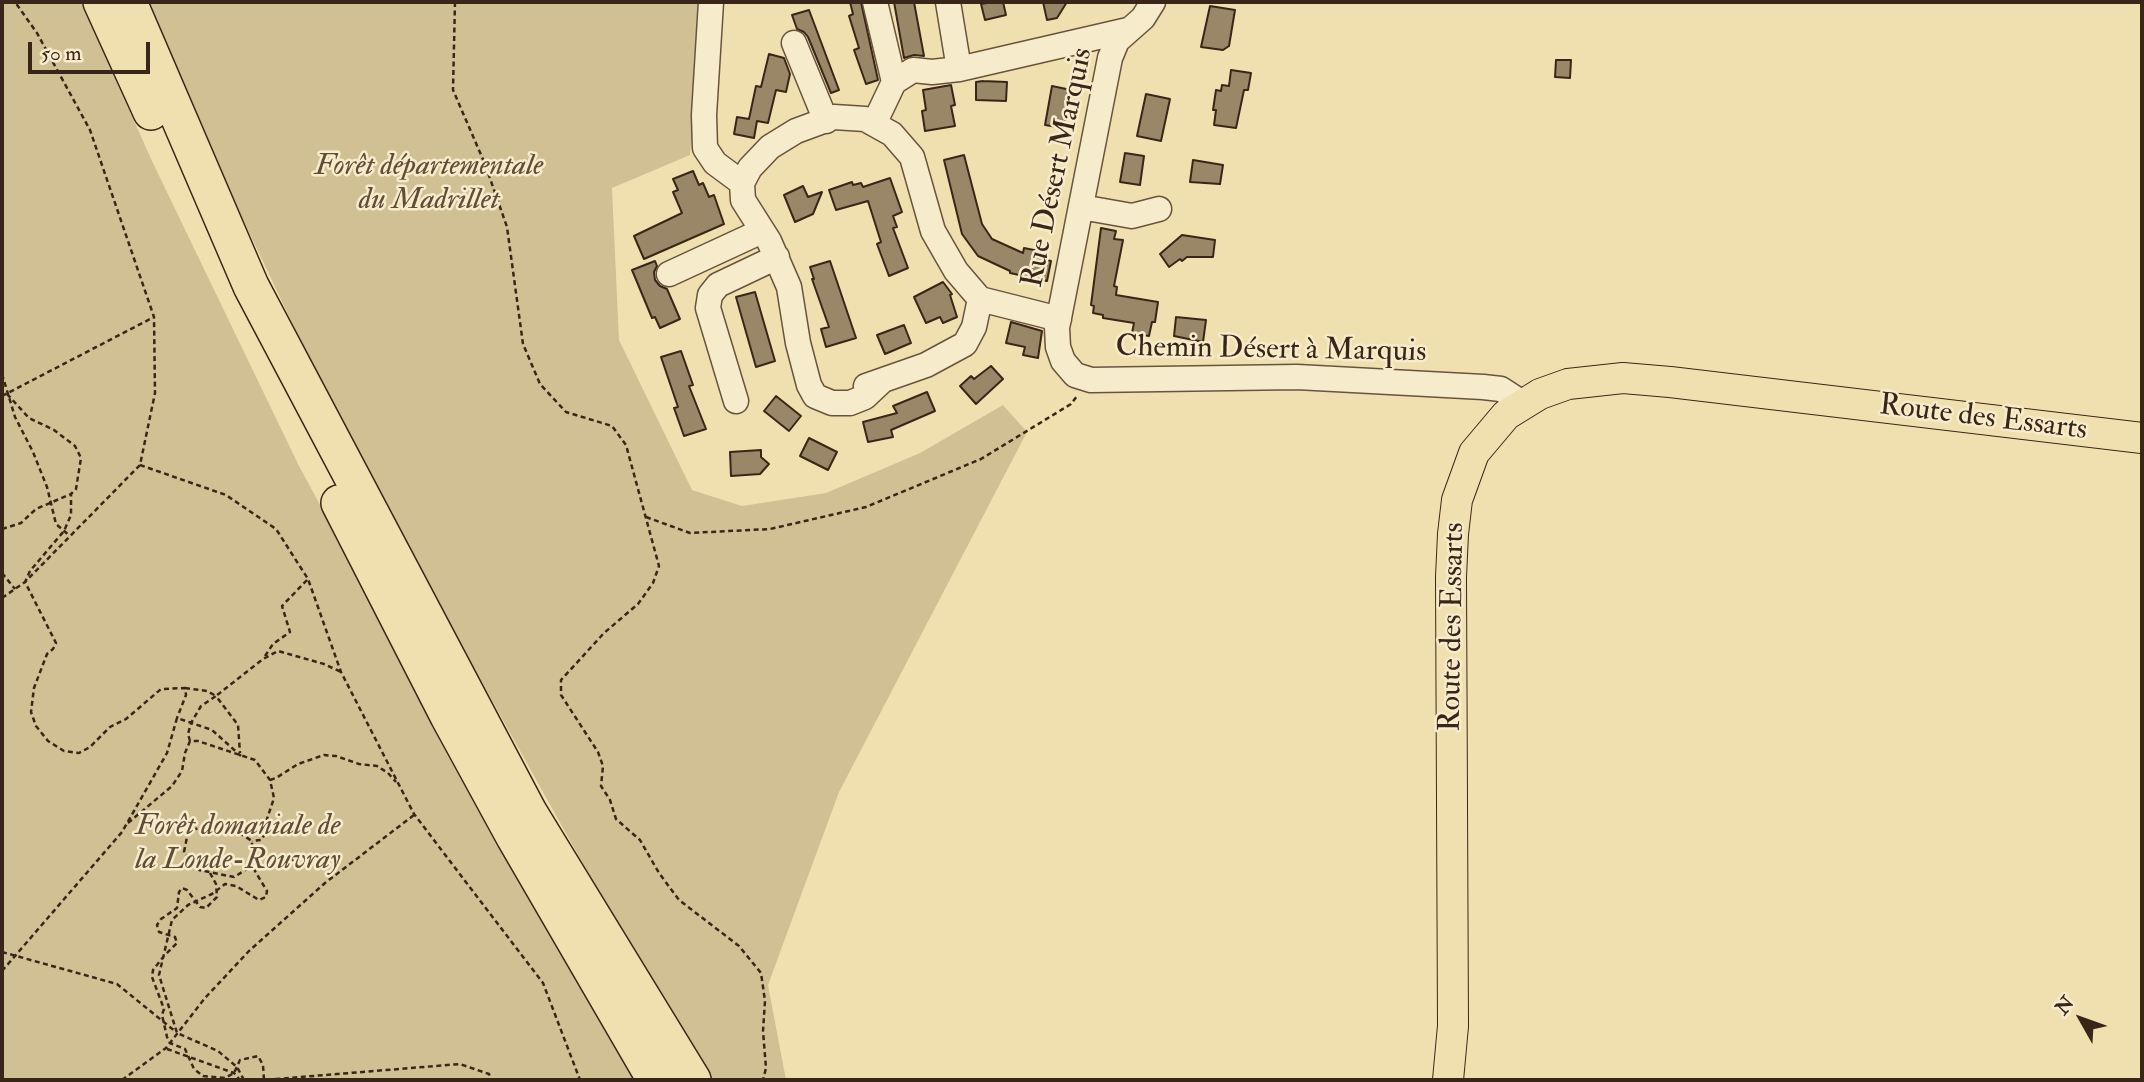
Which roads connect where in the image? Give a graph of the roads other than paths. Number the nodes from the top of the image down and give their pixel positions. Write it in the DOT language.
graph roads {
  1 [pos="101,2"];
  2 [pos="128,2"];
  3 [pos="711,2"];
  4 [pos="875,2"];
  5 [pos="948,2"];
  6 [pos="1153,2"];
  7 [pos="1128,30"];
  8 [pos="794,43"];
  9 [pos="959,69"];
  10 [pos="894,82"];
  11 [pos="826,121"];
  12 [pos="874,124"];
  13 [pos="742,183"];
  14 [pos="1081,207"];
  15 [pos="1158,209"];
  16 [pos="762,231"];
  17 [pos="777,257"];
  18 [pos="669,274"];
  19 [pos="980,299"];
  20 [pos="1059,319"];
  21 [pos="736,401"];
  22 [pos="1524,404"];
  23 [pos="2142,438"];
  24 [pos="655,1080"];
  25 [pos="693,1080"];
  26 [pos="1448,1080"];
  1 -- 24 [label="highway"];
  2 -- 25 [label="highway"];
  3 -- 13 [label="street"];
  4 -- 10 [label="street"];
  5 -- 9 [label="street"];
  6 -- 7 [label="street, Rue Désert Marquis"];
  7 -- 9 [label="street"];
  7 -- 14 [label="street, Rue Désert Marquis"];
  8 -- 11 [label="street"];
  9 -- 10 [label="street"];
  10 -- 12 [label="street"];
  11 -- 12 [label="street"];
  11 -- 13 [label="street"];
  12 -- 19 [label="street"];
  13 -- 16 [label="street"];
  14 -- 15 [label="street"];
  14 -- 20 [label="street, Rue Désert Marquis"];
  16 -- 17 [label="street"];
  16 -- 18 [label="street"];
  17 -- 19 [label="street"];
  17 -- 21 [label="street"];
  19 -- 20 [label="street"];
  20 -- 22 [label="street, Chemin Désert à Marquis"];
  22 -- 23 [label="main road, Route des Essarts"];
  22 -- 26 [label="main road, Route des Essarts"];
}
